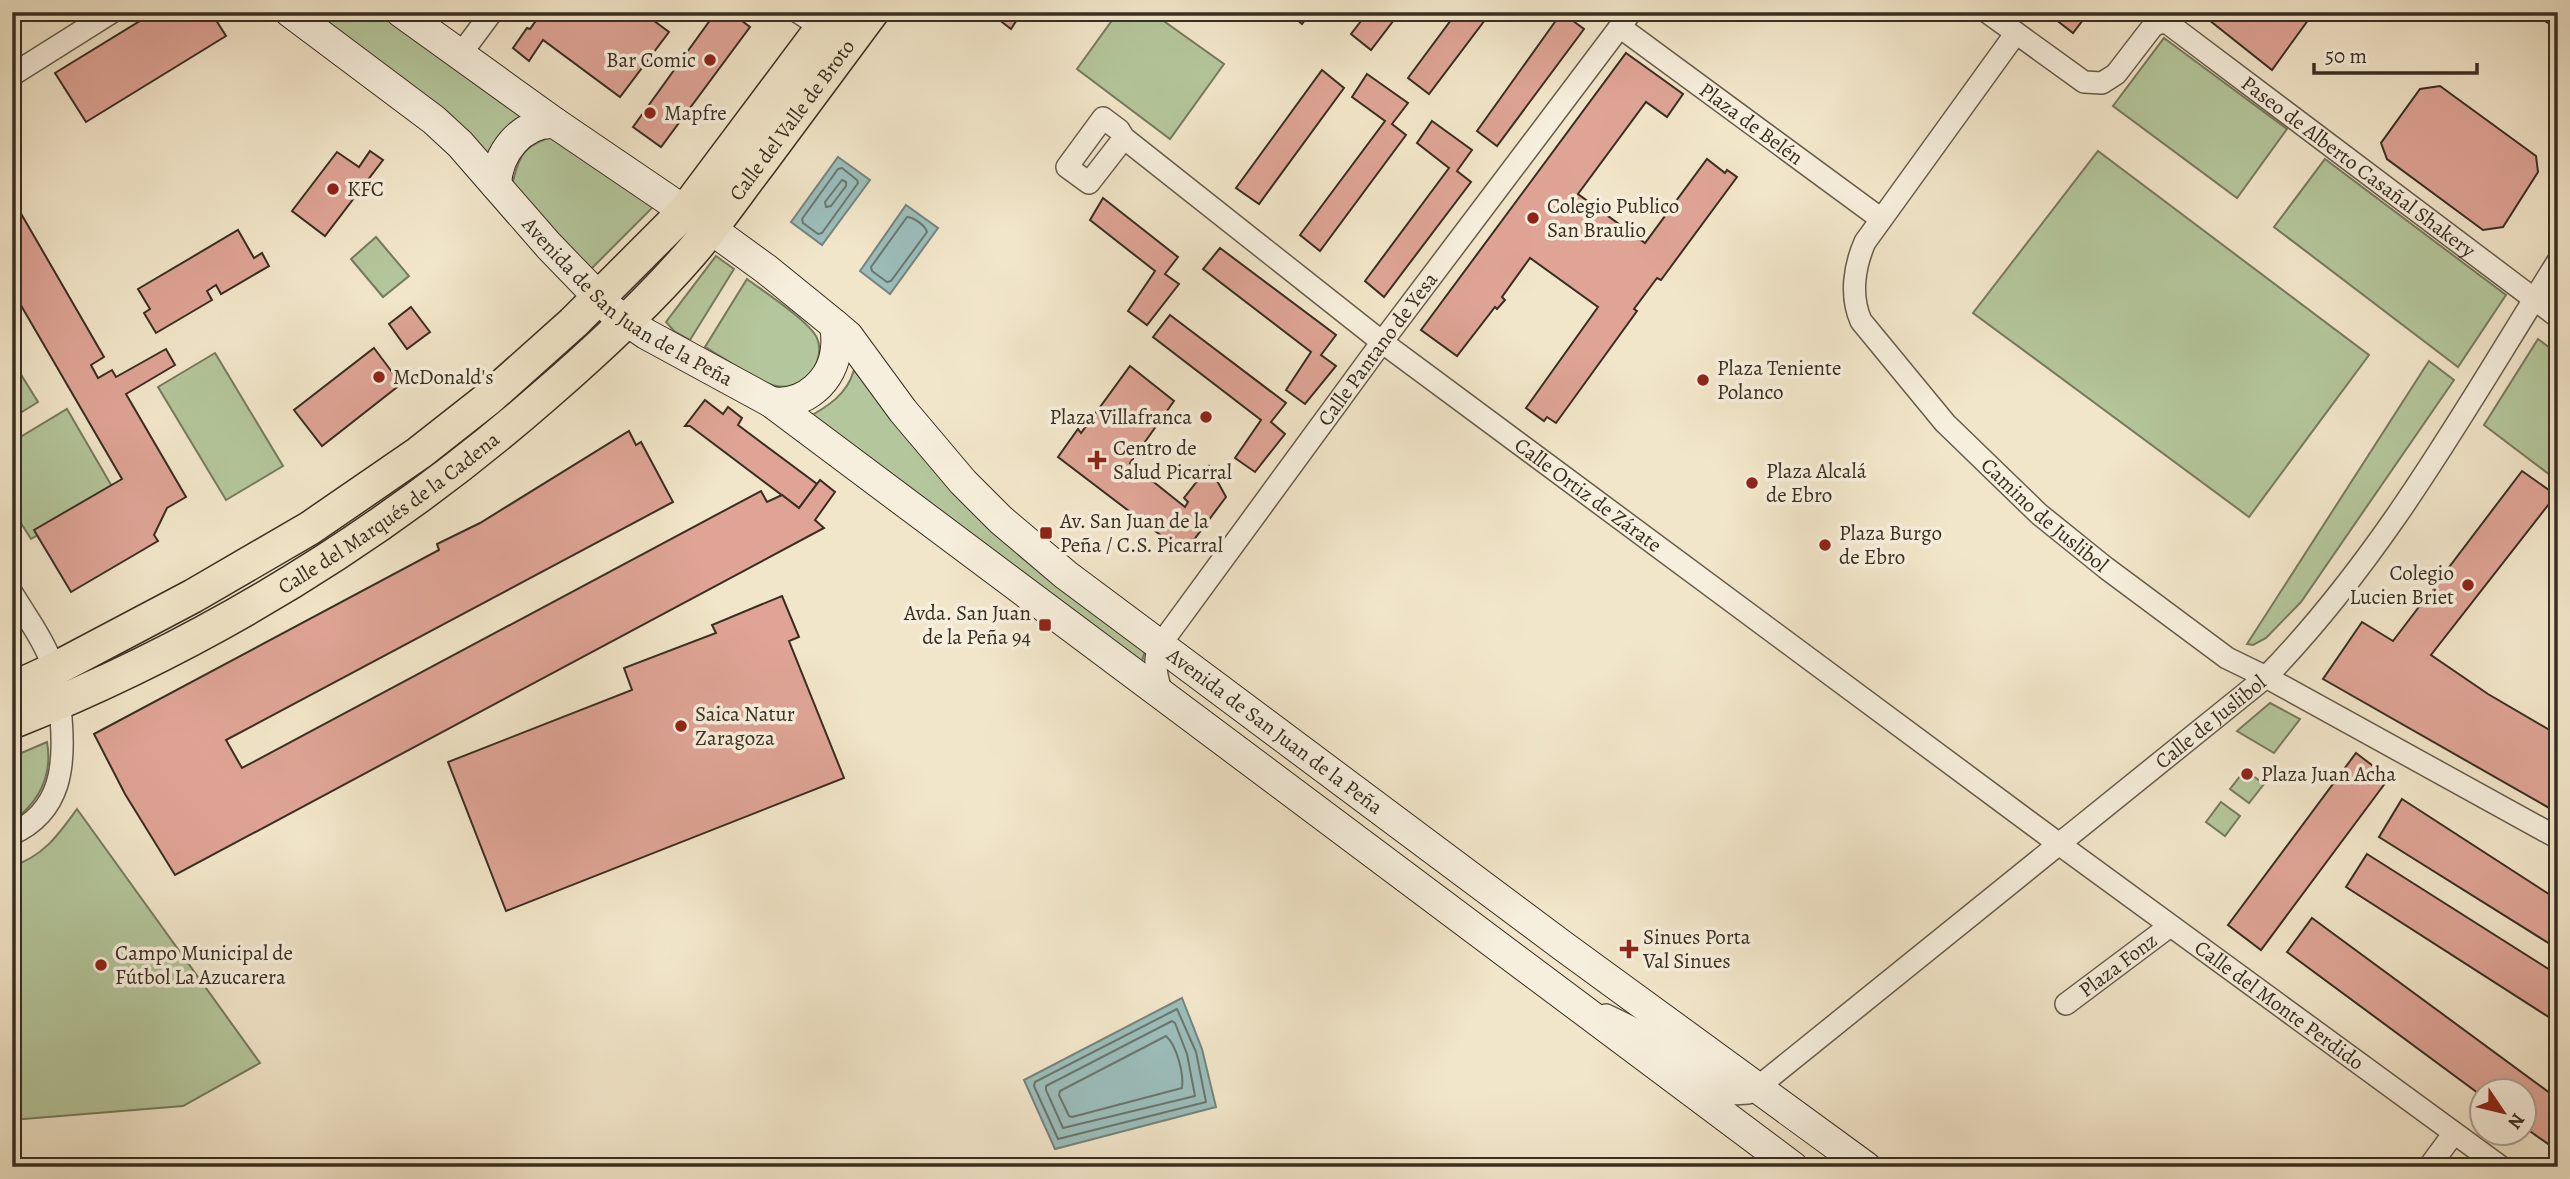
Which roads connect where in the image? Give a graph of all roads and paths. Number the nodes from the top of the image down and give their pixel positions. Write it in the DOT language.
graph roads {
  1 [pos="112,12"];
  2 [pos="290,12"];
  3 [pos="401,12"];
  4 [pos="492,12"];
  5 [pos="872,12"];
  6 [pos="1987,12"];
  7 [pos="818,18"];
  8 [pos="1626,19"];
  9 [pos="2016,33"];
  10 [pos="460,55"];
  11 [pos="12,75"];
  12 [pos="555,123"];
  13 [pos="1124,138"];
  14 [pos="496,185"];
  15 [pos="1881,219"];
  16 [pos="698,220"];
  17 [pos="2558,261"];
  18 [pos="598,299"];
  19 [pos="2534,299"];
  20 [pos="2558,317"];
  21 [pos="626,321"];
  22 [pos="835,325"];
  23 [pos="1382,342"];
  24 [pos="771,402"];
  25 [pos="12,593"];
  26 [pos="1160,645"];
  27 [pos="53,670"];
  28 [pos="2266,677"];
  29 [pos="12,689"];
  30 [pos="1163,696"];
  31 [pos="60,703"];
  32 [pos="12,722"];
  33 [pos="12,834"];
  34 [pos="2558,838"];
  35 [pos="2059,844"];
  36 [pos="2170,926"];
  37 [pos="1557,991"];
  38 [pos="2066,1004"];
  39 [pos="1758,1087"];
  40 [pos="2454,1133"];
  41 [pos="1793,1167"];
  42 [pos="1866,1167"];
  43 [pos="2429,1167"];
  44 [pos="2501,1167"];
  1 -- 11 [label="street"];
  2 -- 14 [label="main road, Avenida de San Juan de la Peña"];
  3 -- 10 [label="main road, Avenida de San Juan de la Peña"];
  4 -- 10 [label="street"];
  5 -- 16 [label="main road, Calle del Valle de Broto"];
  6 -- 9 [label="street"];
  7 -- 16 [label="main road, Calle del Valle de Broto"];
  8 -- 15 [label="street, Plaza de Belén"];
  8 -- 23 [label="street, Calle Pantano de Yesa"];
  9 -- 15 [label="street, Camino de Juslibol"];
  9 -- 19 [label="street, Paseo de Alberto Casañal Shakery"];
  10 -- 12 [label="main road, Avenida de San Juan de la Peña"];
  12 -- 14 [label="main road"];
  12 -- 16 [label="main road, Avenida de San Juan de la Peña"];
  13 -- 23 [label="street, Calle Ortiz de Zárate"];
  14 -- 18 [label="main road, Avenida de San Juan de la Peña"];
  15 -- 28 [label="street, Camino de Juslibol"];
  16 -- 18 [label="main road, Calle del Marqués de la Cadena"];
  16 -- 21 [label="main road, Calle del Marqués de la Cadena"];
  16 -- 22 [label="main road, Avenida de San Juan de la Peña"];
  17 -- 19 [label="street, Calle de Juslibol"];
  18 -- 21 [label="main road, Avenida de San Juan de la Peña"];
  18 -- 27 [label="main road, Calle del Marqués de la Cadena"];
  19 -- 20 [label="street, Paseo de Alberto Casañal Shakery"];
  19 -- 28 [label="street, Calle de Juslibol"];
  21 -- 24 [label="main road, Avenida de San Juan de la Peña"];
  21 -- 31 [label="main road, Calle del Marqués de la Cadena"];
  22 -- 24 [label="main road"];
  22 -- 26 [label="main road, Avenida de San Juan de la Peña"];
  23 -- 26 [label="street, Calle Pantano de Yesa"];
  23 -- 35 [label="street, Calle Ortiz de Zárate"];
  24 -- 30 [label="main road, Avenida de San Juan de la Peña"];
  25 -- 27 [label="street"];
  26 -- 30 [label="street"];
  26 -- 39 [label="main road, Avenida de San Juan de la Peña"];
  27 -- 29 [label="main road, Calle del Marqués de la Cadena"];
  27 -- 31 [label="street"];
  28 -- 34 [label="street, Camino de Juslibol"];
  28 -- 35 [label="street, Calle de Juslibol"];
  30 -- 37 [label="main road, Avenida de San Juan de la Peña"];
  31 -- 32 [label="main road, Calle del Marqués de la Cadena"];
  31 -- 33 [label="street"];
  35 -- 36 [label="street, Calle del Monte Perdido"];
  35 -- 39 [label="street, Calle de Juslibol"];
  36 -- 38 [label="street, Plaza Fonz"];
  36 -- 40 [label="street, Calle del Monte Perdido"];
  37 -- 39 [label="street, Avenida de San Juan de la Peña"];
  37 -- 41 [label="main road, Avenida de San Juan de la Peña"];
  39 -- 42 [label="main road, Avenida de San Juan de la Peña"];
  40 -- 43 [label="street"];
  40 -- 44 [label="street, Calle del Monte Perdido"];
}
